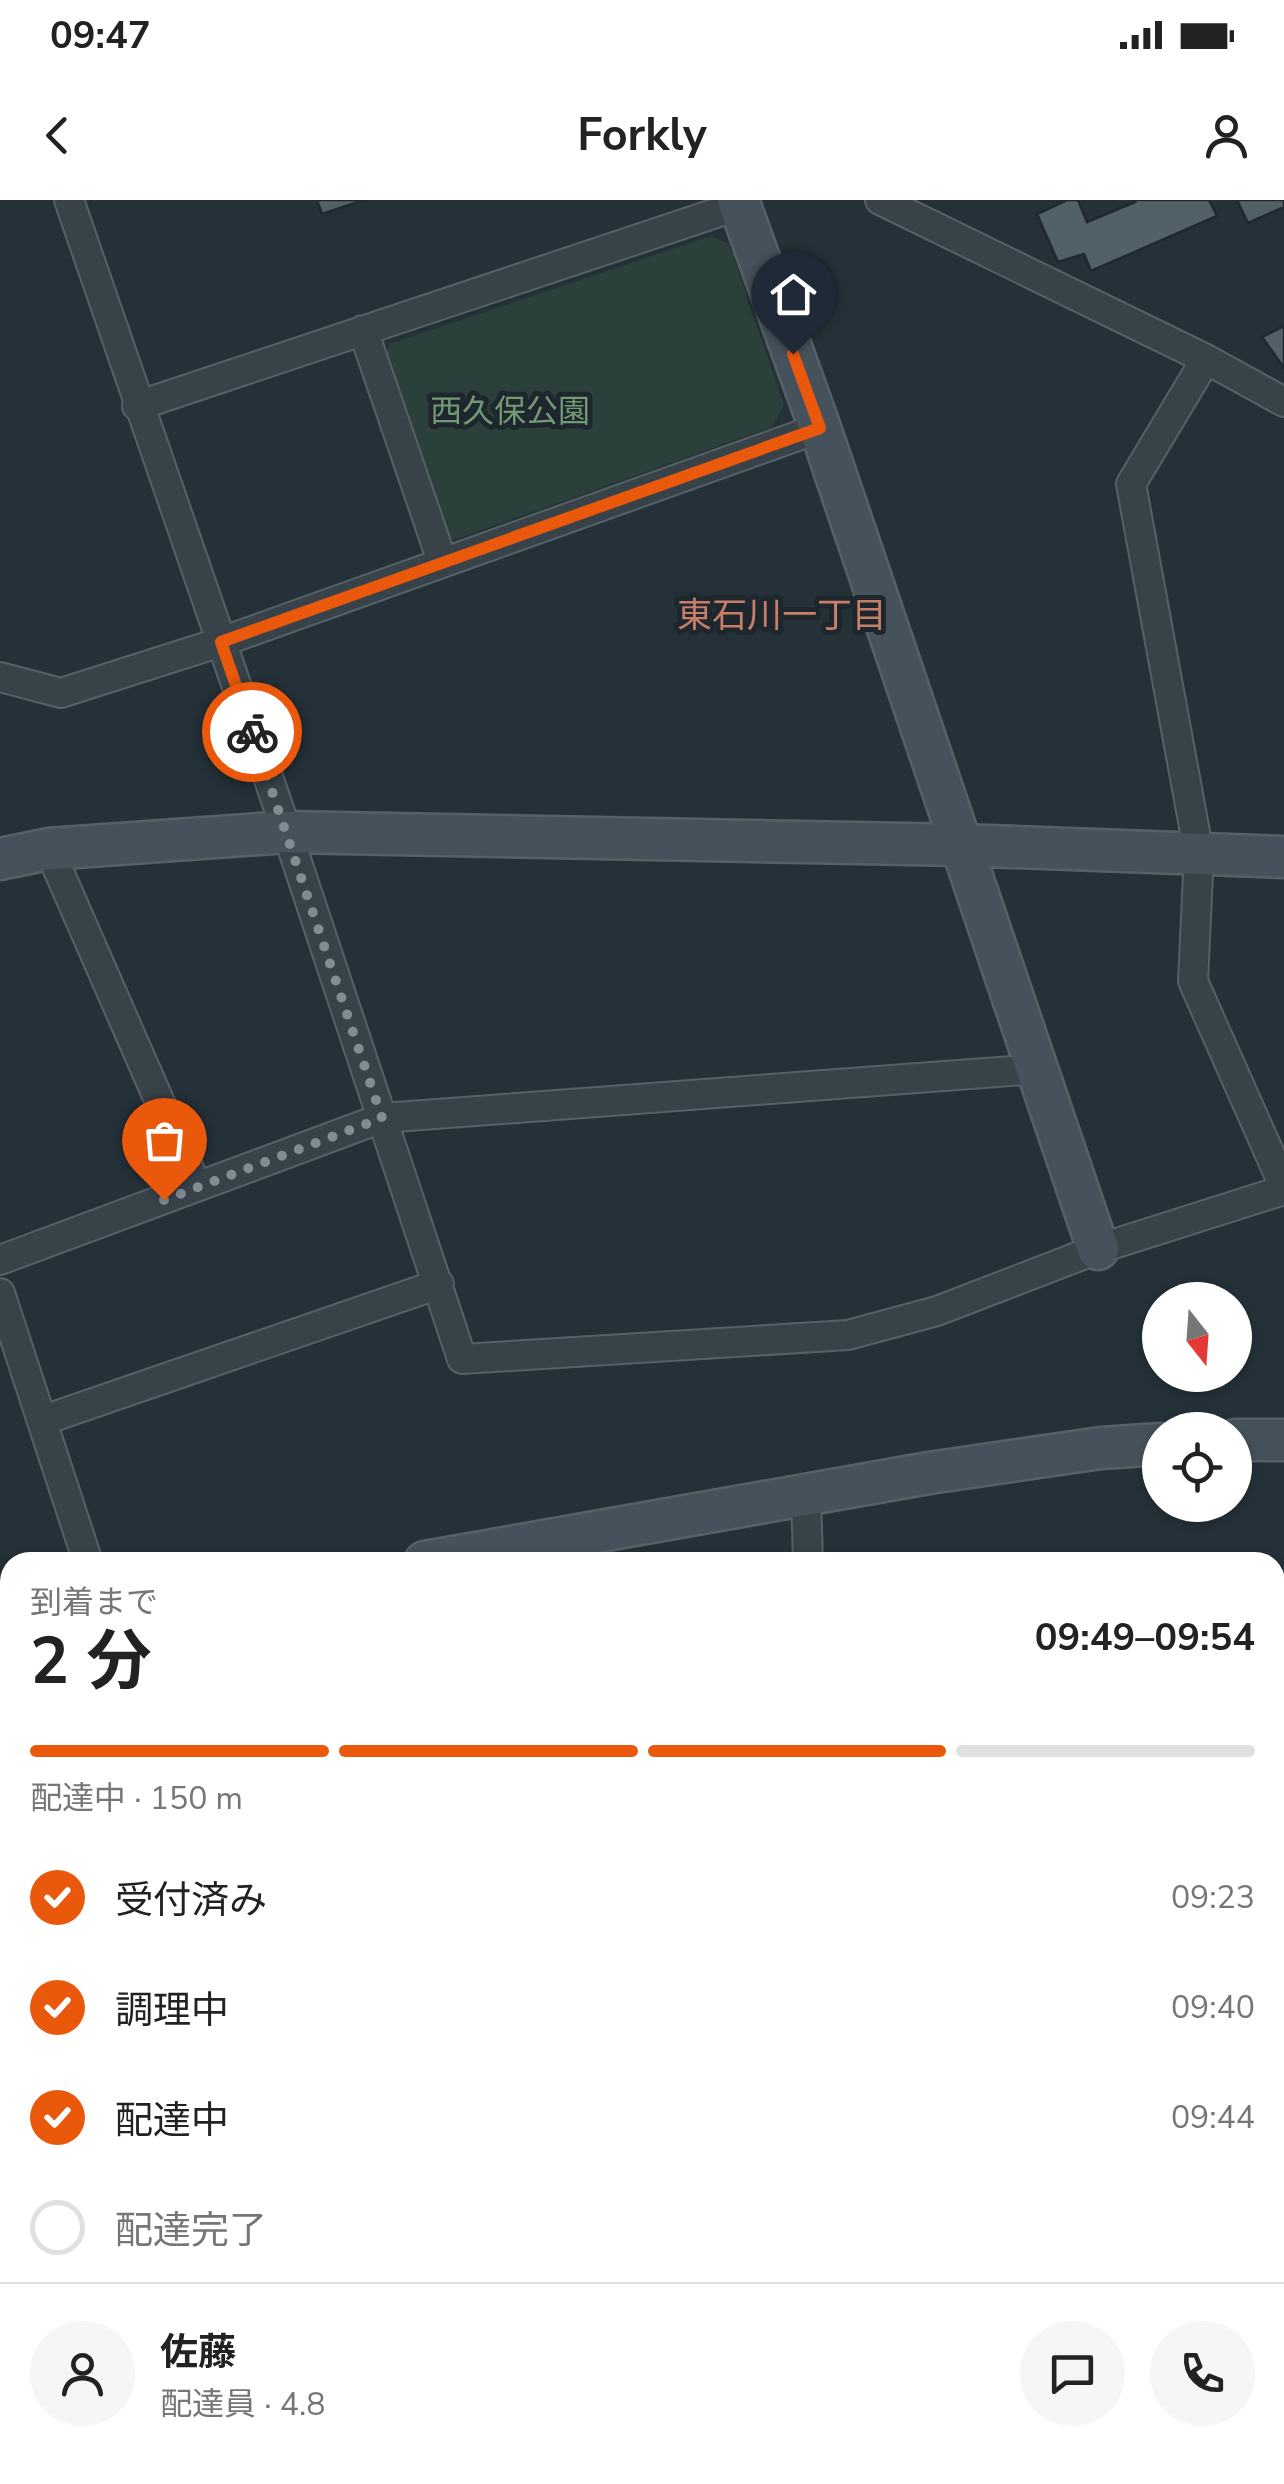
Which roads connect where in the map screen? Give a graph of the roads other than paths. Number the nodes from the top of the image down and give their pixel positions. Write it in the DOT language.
graph roads {
  1 [pos="69,200"];
  2 [pos="880,200"];
  3 [pos="739,203"];
  4 [pos="363,330"];
  5 [pos="1206,359"];
  6 [pos="1284,402"];
  7 [pos="138,406"];
  8 [pos="820,428"];
  9 [pos="442,561"];
  10 [pos="221,642"];
  11 [pos="0,676"];
  12 [pos="286,832"];
  13 [pos="962,845"];
  14 [pos="48,850"];
  15 [pos="1199,854"];
  16 [pos="1284,857"];
  17 [pos="0,859"];
  18 [pos="1039,1069"];
  19 [pos="382,1118"];
  20 [pos="196,1188"];
  21 [pos="1284,1188"];
  22 [pos="1098,1249"];
  23 [pos="0,1260"];
  24 [pos="439,1284"];
  25 [pos="0,1293"];
  26 [pos="44,1420"];
  27 [pos="1252,1440"];
  28 [pos="1284,1440"];
  29 [pos="1142,1445"];
  30 [pos="806,1494"];
  31 [pos="85,1552"];
  32 [pos="480,1552"];
  33 [pos="808,1552"];
  1 -- 7 [label="street"];
  2 -- 5 [label="street"];
  3 -- 4 [label="street"];
  3 -- 8 [label="street"];
  4 -- 7 [label="street"];
  4 -- 9 [label="street"];
  5 -- 6 [label="street"];
  5 -- 15 [label="street"];
  7 -- 10 [label="street"];
  8 -- 9 [label="street"];
  8 -- 13 [label="street"];
  9 -- 10 [label="street"];
  10 -- 11 [label="street"];
  10 -- 12 [label="street"];
  12 -- 13 [label="street"];
  12 -- 14 [label="street"];
  12 -- 19 [label="street"];
  13 -- 15 [label="street"];
  13 -- 18 [label="street"];
  14 -- 17 [label="street"];
  14 -- 20 [label="street"];
  15 -- 16 [label="street"];
  15 -- 21 [label="street"];
  18 -- 19 [label="street"];
  18 -- 22 [label="street"];
  19 -- 20 [label="street"];
  19 -- 24 [label="street"];
  20 -- 23 [label="street"];
  21 -- 22 [label="street"];
  22 -- 24 [label="street"];
  24 -- 26 [label="street"];
  25 -- 26 [label="street"];
  26 -- 31 [label="street"];
  27 -- 28 [label="street"];
  29 -- 30 [label="street"];
  30 -- 32 [label="street"];
  30 -- 33 [label="street"];
}
